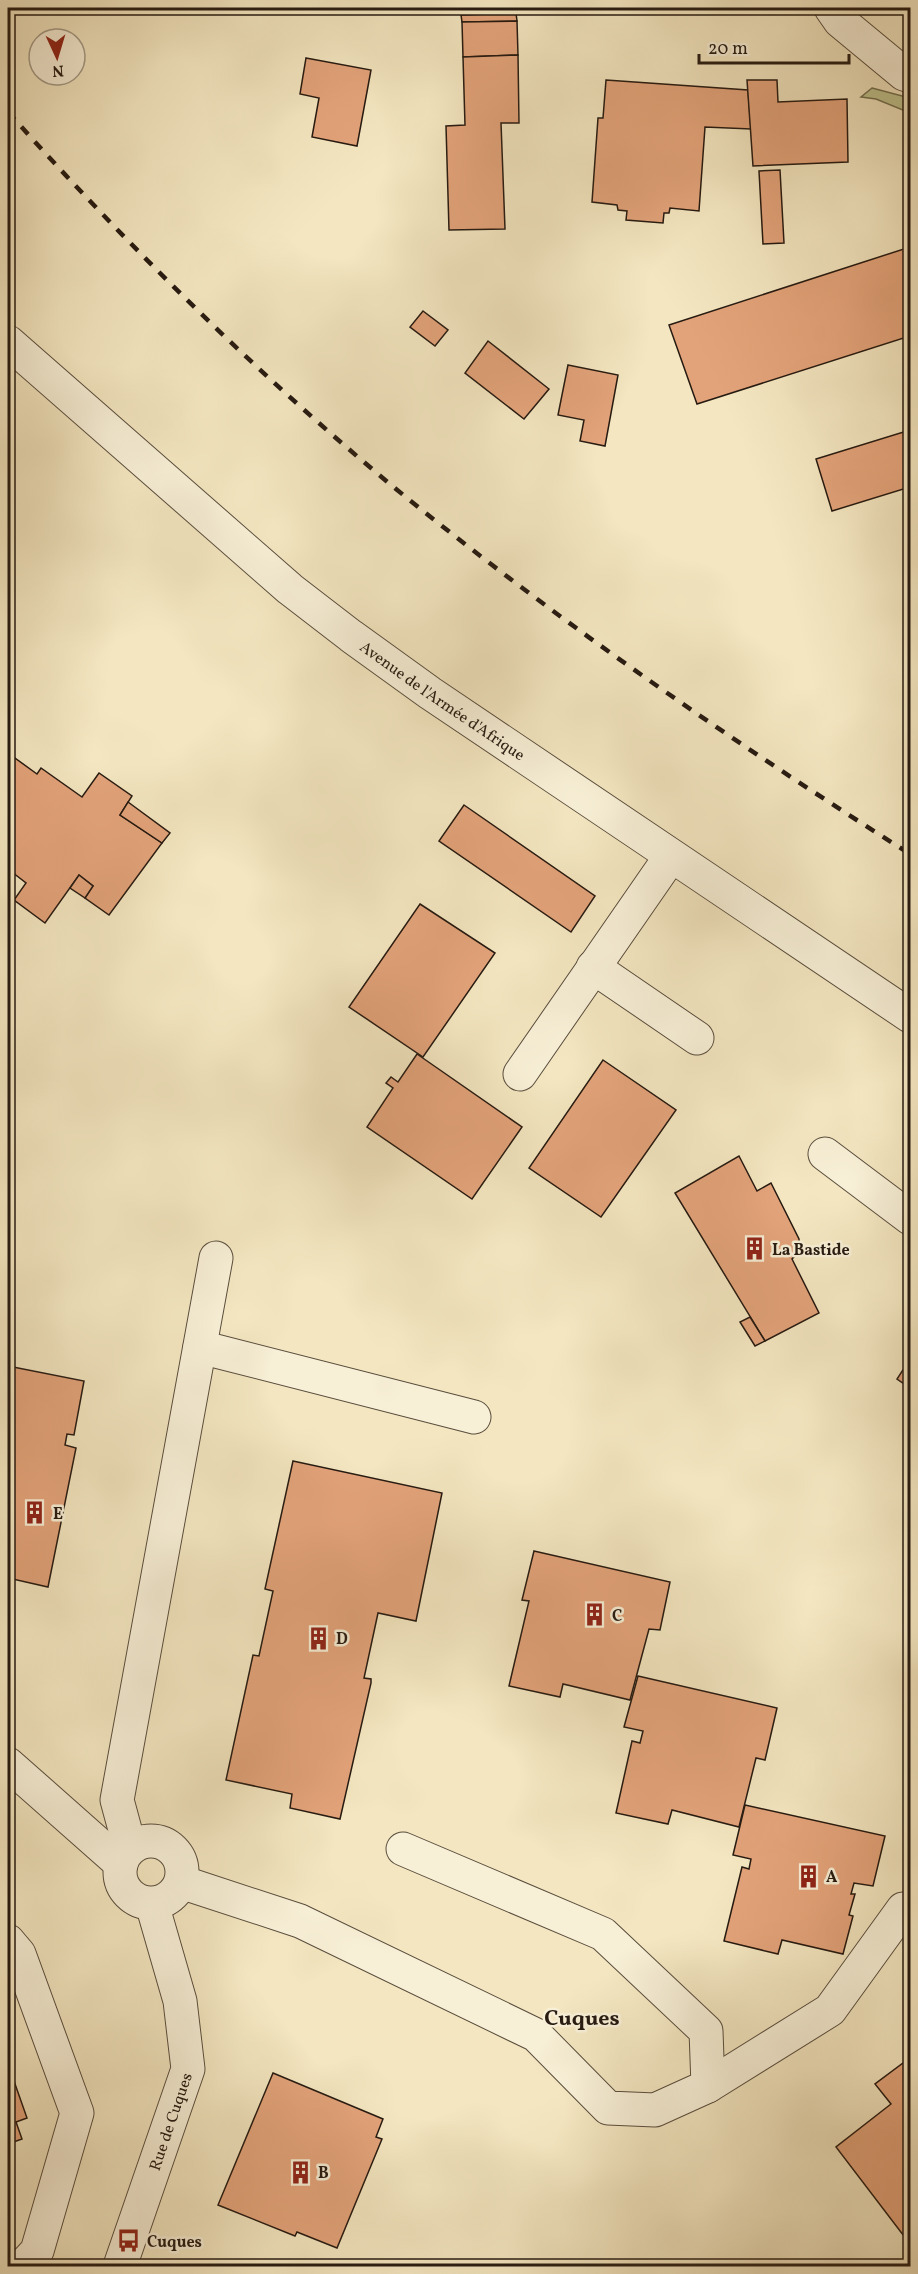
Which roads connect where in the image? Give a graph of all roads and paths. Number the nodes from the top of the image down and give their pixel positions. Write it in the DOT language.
graph roads {
  1 [pos="831,8"];
  2 [pos="910,76"];
  3 [pos="8,342"];
  4 [pos="671,856"];
  5 [pos="593,967"];
  6 [pos="910,1016"];
  7 [pos="697,1038"];
  8 [pos="520,1074"];
  9 [pos="825,1154"];
  10 [pos="910,1218"];
  11 [pos="216,1258"];
  12 [pos="200,1347"];
  13 [pos="474,1417"];
  14 [pos="8,1764"];
  15 [pos="403,1849"];
  16 [pos="125,1856"];
  17 [pos="181,1882"];
  18 [pos="153,1904"];
  19 [pos="903,1909"];
  20 [pos="8,1941"];
  21 [pos="708,2086"];
  22 [pos="23,2266"];
  23 [pos="120,2266"];
  1 -- 2 [label="street"];
  3 -- 4 [label="street, Avenue de l'Armée d'Afrique"];
  4 -- 5 [label="street"];
  4 -- 6 [label="street, Avenue de l'Armée d'Afrique"];
  5 -- 7 [label="street"];
  5 -- 8 [label="street"];
  9 -- 10 [label="street"];
  11 -- 12 [label="street"];
  12 -- 13 [label="street"];
  12 -- 16 [label="street"];
  14 -- 16 [label="street"];
  15 -- 21 [label="street"];
  16 -- 17 [label="street"];
  16 -- 18 [label="street"];
  17 -- 18 [label="street"];
  17 -- 21 [label="street"];
  18 -- 23 [label="street, Rue de Cuques"];
  19 -- 21 [label="street"];
  20 -- 22 [label="street"];
}
